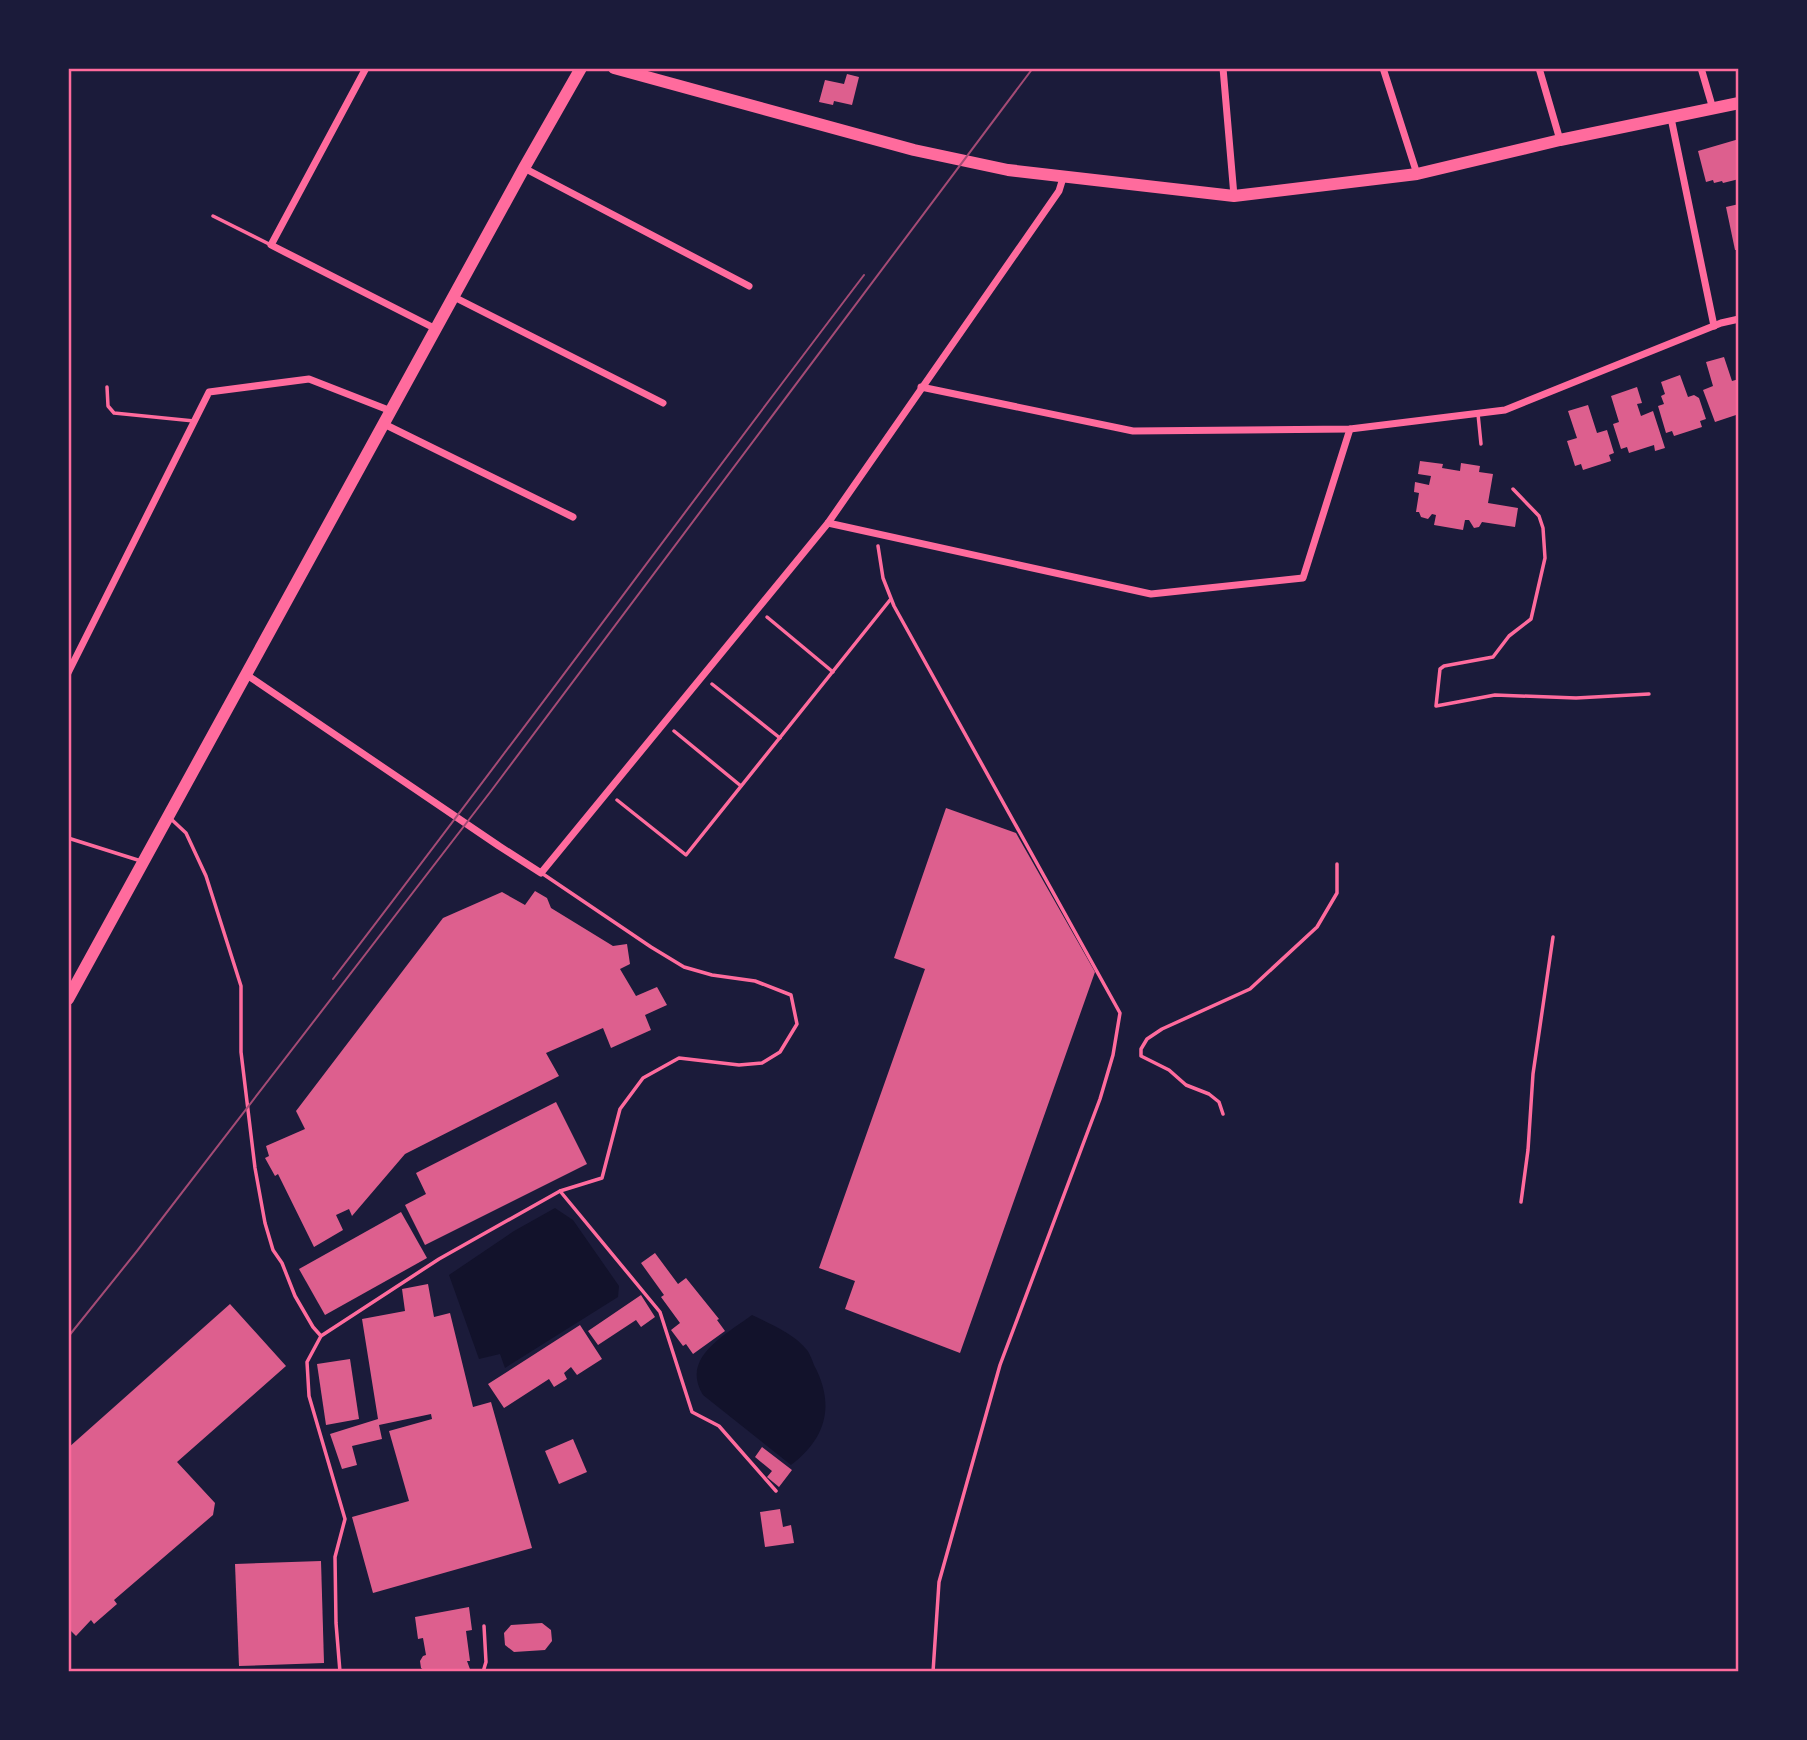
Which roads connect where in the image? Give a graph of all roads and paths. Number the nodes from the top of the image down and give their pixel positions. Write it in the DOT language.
graph roads {
  1 [pos="366,68"];
  2 [pos="581,68"];
  3 [pos="614,68"];
  4 [pos="1223,68"];
  5 [pos="1383,68"];
  6 [pos="1539,68"];
  7 [pos="1701,68"];
  8 [pos="1739,103"];
  9 [pos="1713,110"];
  10 [pos="1671,118"];
  11 [pos="1560,140"];
  12 [pos="524,168"];
  13 [pos="1417,174"];
  14 [pos="1063,178"];
  15 [pos="1234,196"];
  16 [pos="213,216"];
  17 [pos="271,245"];
  18 [pos="749,286"];
  19 [pos="454,297"];
  20 [pos="1739,319"];
  21 [pos="1714,326"];
  22 [pos="436,329"];
  23 [pos="107,387"];
  24 [pos="921,387"];
  25 [pos="663,403"];
  26 [pos="391,411"];
  27 [pos="1478,414"];
  28 [pos="195,421"];
  29 [pos="384,424"];
  30 [pos="1350,429"];
  31 [pos="1481,444"];
  32 [pos="1513,489"];
  33 [pos="573,517"];
  34 [pos="828,523"];
  35 [pos="876,534"];
  36 [pos="891,599"];
  37 [pos="757,609"];
  38 [pos="833,672"];
  39 [pos="68,673"];
  40 [pos="247,675"];
  41 [pos="702,676"];
  42 [pos="1649,694"];
  43 [pos="664,723"];
  44 [pos="780,738"];
  45 [pos="741,786"];
  46 [pos="607,792"];
  47 [pos="168,816"];
  48 [pos="68,838"];
  49 [pos="143,862"];
  50 [pos="1338,864"];
  51 [pos="541,873"];
  52 [pos="1553,937"];
  53 [pos="68,999"];
  54 [pos="1223,1114"];
  55 [pos="560,1191"];
  56 [pos="1521,1202"];
  57 [pos="321,1336"];
  58 [pos="776,1491"];
  59 [pos="484,1626"];
  60 [pos="340,1672"];
  61 [pos="484,1672"];
  62 [pos="933,1672"];
  1 -- 17 [label="street"];
  2 -- 12 [label="main road"];
  3 -- 14 [label="main road"];
  4 -- 15 [label="street"];
  5 -- 13 [label="street"];
  6 -- 11 [label="street"];
  7 -- 9 [label="street"];
  8 -- 9 [label="main road"];
  9 -- 10 [label="main road"];
  10 -- 11 [label="main road"];
  10 -- 21 [label="street"];
  11 -- 13 [label="main road"];
  12 -- 18 [label="street"];
  12 -- 19 [label="main road"];
  13 -- 15 [label="main road"];
  14 -- 15 [label="main road"];
  14 -- 24 [label="street"];
  16 -- 17 [label="lane"];
  17 -- 22 [label="street"];
  19 -- 22 [label="main road"];
  19 -- 25 [label="street"];
  20 -- 21 [label="street"];
  21 -- 27 [label="street"];
  22 -- 26 [label="main road"];
  23 -- 28 [label="lane"];
  24 -- 30 [label="street"];
  24 -- 34 [label="street"];
  26 -- 28 [label="street"];
  26 -- 29 [label="main road"];
  27 -- 30 [label="street"];
  27 -- 31 [label="lane"];
  28 -- 39 [label="street"];
  29 -- 33 [label="street"];
  29 -- 40 [label="main road"];
  30 -- 35 [label="street"];
  32 -- 42 [label="path"];
  34 -- 35 [label="street"];
  34 -- 37 [label="street"];
  35 -- 36 [label="path"];
  36 -- 38 [label="path"];
  36 -- 62 [label="path"];
  37 -- 38 [label="path"];
  37 -- 41 [label="street"];
  38 -- 44 [label="path"];
  40 -- 47 [label="main road"];
  40 -- 51 [label="street"];
  41 -- 43 [label="street"];
  41 -- 44 [label="path"];
  43 -- 45 [label="path"];
  43 -- 46 [label="street"];
  44 -- 45 [label="path"];
  45 -- 46 [label="path"];
  46 -- 51 [label="street"];
  47 -- 49 [label="main road"];
  47 -- 57 [label="lane"];
  48 -- 49 [label="lane"];
  49 -- 53 [label="main road"];
  50 -- 54 [label="path"];
  51 -- 55 [label="lane"];
  52 -- 56 [label="path"];
  55 -- 57 [label="lane"];
  55 -- 58 [label="lane"];
  57 -- 60 [label="lane"];
  59 -- 61 [label="lane"];
}
